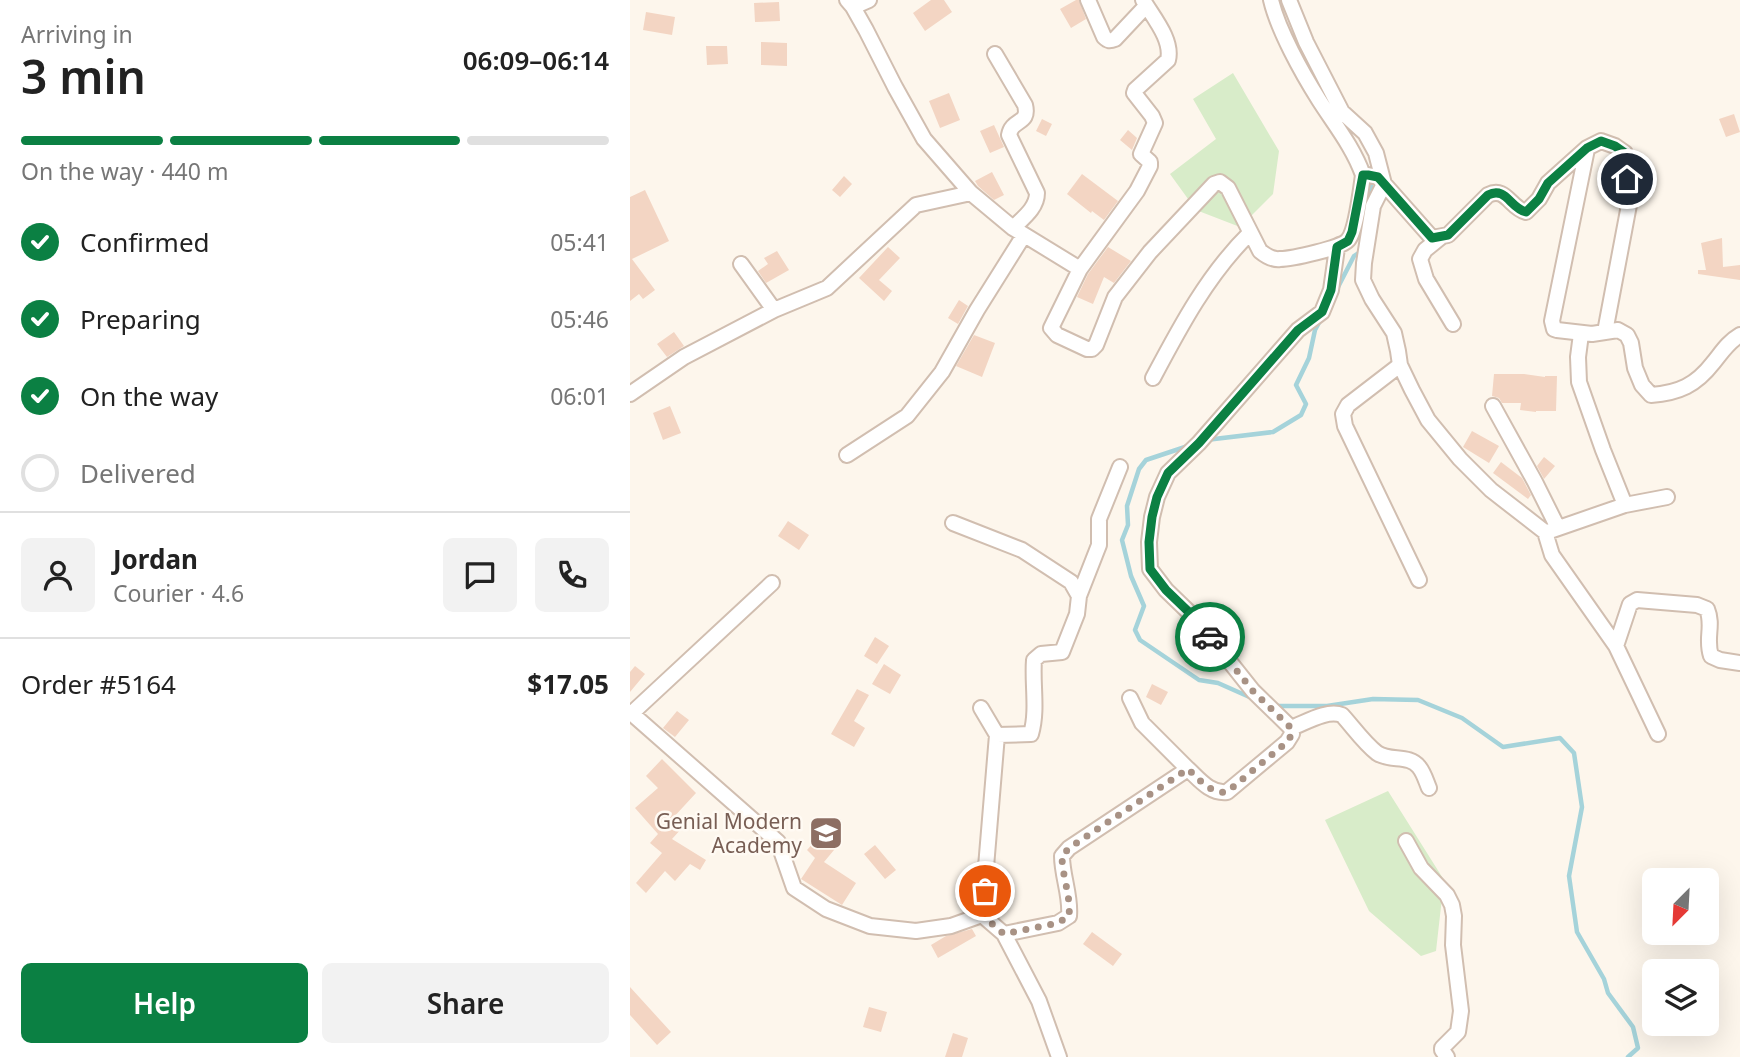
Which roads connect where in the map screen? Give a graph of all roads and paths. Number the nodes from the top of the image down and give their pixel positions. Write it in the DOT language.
graph roads {
  1 [pos="869,0"];
  2 [pos="1088,0"];
  3 [pos="1271,0"];
  4 [pos="1289,0"];
  5 [pos="1144,3"];
  6 [pos="850,4"];
  7 [pos="995,54"];
  8 [pos="1587,148"];
  9 [pos="1373,178"];
  10 [pos="971,193"];
  11 [pos="1019,231"];
  12 [pos="1250,233"];
  13 [pos="1441,237"];
  14 [pos="1337,247"];
  15 [pos="741,264"];
  16 [pos="1080,269"];
  17 [pos="774,310"];
  18 [pos="1452,324"];
  19 [pos="1605,332"];
  20 [pos="1581,334"];
  21 [pos="1740,335"];
  22 [pos="1399,365"];
  23 [pos="1153,378"];
  24 [pos="630,394"];
  25 [pos="1493,406"];
  26 [pos="847,455"];
  27 [pos="1120,467"];
  28 [pos="1667,497"];
  29 [pos="1625,505"];
  30 [pos="953,523"];
  31 [pos="1552,530"];
  32 [pos="1419,580"];
  33 [pos="772,583"];
  34 [pos="1079,596"];
  35 [pos="1616,646"];
  36 [pos="1740,663"];
  37 [pos="1130,698"];
  38 [pos="981,708"];
  39 [pos="631,713"];
  40 [pos="1291,728"];
  41 [pos="1658,734"];
  42 [pos="997,735"];
  43 [pos="1188,769"];
  44 [pos="1429,788"];
  45 [pos="1406,842"];
  46 [pos="982,915"];
  47 [pos="1004,934"];
  48 [pos="1059,1057"];
  49 [pos="1447,1057"];
  1 -- 6 [label="street"];
  2 -- 5 [label="street"];
  3 -- 9 [label="street"];
  4 -- 9 [label="street"];
  5 -- 16 [label="street"];
  6 -- 10 [label="street"];
  7 -- 11 [label="street"];
  8 -- 13 [label="street"];
  8 -- 19 [label="street"];
  8 -- 20 [label="street"];
  9 -- 13 [label="street"];
  9 -- 14 [label="street"];
  9 -- 22 [label="street"];
  10 -- 11 [label="street"];
  10 -- 17 [label="street"];
  11 -- 16 [label="street"];
  11 -- 26 [label="street"];
  12 -- 14 [label="street"];
  12 -- 16 [label="street"];
  12 -- 23 [label="street"];
  13 -- 18 [label="street"];
  14 -- 40 [label="street"];
  15 -- 17 [label="street"];
  17 -- 24 [label="street"];
  19 -- 20 [label="street"];
  19 -- 21 [label="street"];
  20 -- 29 [label="street"];
  22 -- 31 [label="street"];
  22 -- 32 [label="street"];
  25 -- 31 [label="street"];
  27 -- 34 [label="street"];
  28 -- 29 [label="street"];
  29 -- 31 [label="street"];
  30 -- 34 [label="street"];
  31 -- 35 [label="street"];
  33 -- 39 [label="street"];
  34 -- 42 [label="street"];
  35 -- 36 [label="street"];
  35 -- 41 [label="street"];
  37 -- 43 [label="street"];
  38 -- 42 [label="street"];
  39 -- 46 [label="street"];
  40 -- 43 [label="street"];
  40 -- 44 [label="street"];
  42 -- 46 [label="street"];
  43 -- 47 [label="street"];
  45 -- 49 [label="street"];
  46 -- 47 [label="street"];
  47 -- 48 [label="street"];
}
